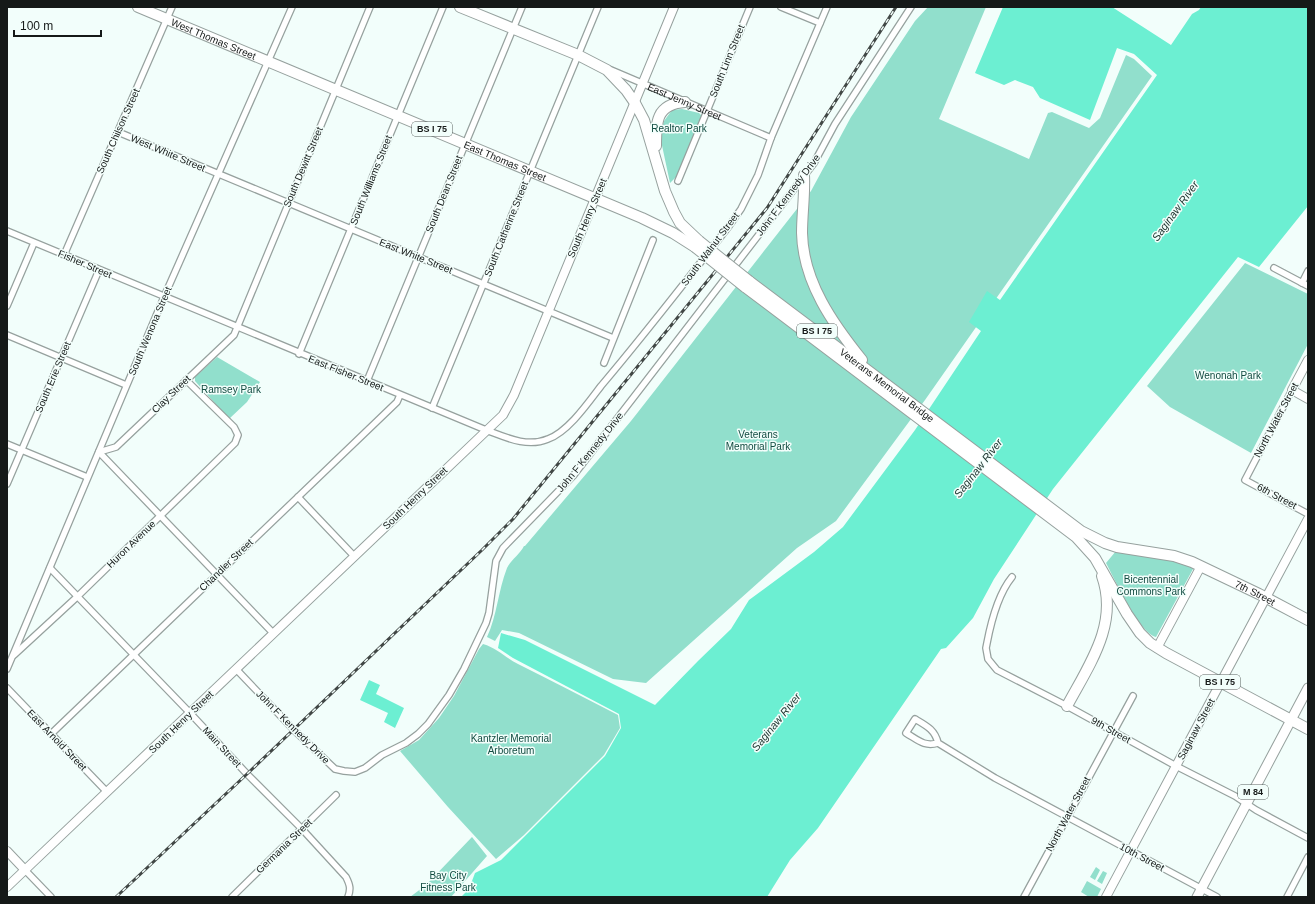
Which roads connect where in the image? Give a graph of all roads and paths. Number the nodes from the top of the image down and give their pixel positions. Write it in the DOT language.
graph roads {
  1 [pos="138,7"];
  2 [pos="172,7"];
  3 [pos="292,7"];
  4 [pos="370,7"];
  5 [pos="443,7"];
  6 [pos="460,7"];
  7 [pos="522,7"];
  8 [pos="598,7"];
  9 [pos="674,7"];
  10 [pos="750,7"];
  11 [pos="781,7"];
  12 [pos="827,7"];
  13 [pos="911,7"];
  14 [pos="167,19"];
  15 [pos="820,23"];
  16 [pos="513,28"];
  17 [pos="578,55"];
  18 [pos="268,62"];
  19 [pos="597,64"];
  20 [pos="643,83"];
  21 [pos="336,89"];
  22 [pos="685,102"];
  23 [pos="635,103"];
  24 [pos="707,111"];
  25 [pos="398,115"];
  26 [pos="118,132"];
  27 [pos="771,138"];
  28 [pos="464,143"];
  29 [pos="656,160"];
  30 [pos="530,170"];
  31 [pos="218,173"];
  32 [pos="804,175"];
  33 [pos="678,181"];
  34 [pos="595,198"];
  35 [pos="288,203"];
  36 [pos="351,229"];
  37 [pos="7,231"];
  38 [pos="653,240"];
  39 [pos="34,243"];
  40 [pos="697,244"];
  41 [pos="64,255"];
  42 [pos="418,257"];
  43 [pos="1274,268"];
  44 [pos="99,270"];
  45 [pos="1308,271"];
  46 [pos="1302,283"];
  47 [pos="483,284"];
  48 [pos="747,284"];
  49 [pos="1308,286"];
  50 [pos="164,297"];
  51 [pos="7,306"];
  52 [pos="548,311"];
  53 [pos="236,327"];
  54 [pos="7,335"];
  55 [pos="613,338"];
  56 [pos="299,354"];
  57 [pos="62,358"];
  58 [pos="1308,360"];
  59 [pos="604,363"];
  60 [pos="871,371"];
  61 [pos="186,380"];
  62 [pos="367,381"];
  63 [pos="126,385"];
  64 [pos="882,385"];
  65 [pos="1292,390"];
  66 [pos="400,395"];
  67 [pos="1308,399"];
  68 [pos="432,408"];
  69 [pos="486,430"];
  70 [pos="530,442"];
  71 [pos="7,444"];
  72 [pos="21,450"];
  73 [pos="99,452"];
  74 [pos="87,478"];
  75 [pos="1245,480"];
  76 [pos="7,484"];
  77 [pos="298,497"];
  78 [pos="1308,514"];
  79 [pos="160,516"];
  80 [pos="1308,519"];
  81 [pos="1062,522"];
  82 [pos="354,556"];
  83 [pos="1095,558"];
  84 [pos="1201,566"];
  85 [pos="50,568"];
  86 [pos="216,575"];
  87 [pos="1012,577"];
  88 [pos="78,596"];
  89 [pos="1266,598"];
  90 [pos="1308,620"];
  91 [pos="273,633"];
  92 [pos="1154,646"];
  93 [pos="134,654"];
  94 [pos="12,656"];
  95 [pos="7,669"];
  96 [pos="236,669"];
  97 [pos="1221,682"];
  98 [pos="7,688"];
  99 [pos="1308,688"];
  100 [pos="1133,696"];
  101 [pos="1067,706"];
  102 [pos="190,713"];
  103 [pos="1291,720"];
  104 [pos="1308,729"];
  105 [pos="1114,731"];
  106 [pos="51,734"];
  107 [pos="938,743"];
  108 [pos="1176,766"];
  109 [pos="107,792"];
  110 [pos="336,795"];
  111 [pos="1247,804"];
  112 [pos="1067,816"];
  113 [pos="302,829"];
  114 [pos="1308,838"];
  115 [pos="7,851"];
  116 [pos="1130,851"];
  117 [pos="1308,857"];
  118 [pos="25,870"];
  119 [pos="7,887"];
  120 [pos="1201,888"];
  121 [pos="348,896"];
  122 [pos="51,897"];
  123 [pos="232,897"];
  124 [pos="1024,897"];
  125 [pos="1106,897"];
  126 [pos="1197,897"];
  127 [pos="1217,897"];
  128 [pos="1286,897"];
  1 -- 14 [label="highway, West Thomas Street / BS I 75"];
  2 -- 14 [label="street, South Chilson Street"];
  3 -- 18 [label="street, South Wenona Street"];
  4 -- 21 [label="street, South Dewitt Street"];
  5 -- 25 [label="street, South Williams Street"];
  6 -- 16 [label="highway, East Jenny Street / BS I 75"];
  7 -- 16 [label="street, South Dean Street"];
  8 -- 17 [label="street, South Catherine Street"];
  9 -- 20 [label="street, South Henry Street"];
  10 -- 24 [label="street, South Linn Street"];
  11 -- 15 [label="street"];
  12 -- 15 [label="street, South Walnut Street"];
  13 -- 32 [label="street, John F Kennedy Drive"];
  14 -- 18 [label="highway, West Thomas Street / BS I 75"];
  14 -- 26 [label="street, South Chilson Street"];
  15 -- 27 [label="street, South Walnut Street"];
  16 -- 17 [label="highway, East Jenny Street / BS I 75"];
  16 -- 28 [label="street, South Dean Street"];
  17 -- 19 [label="highway, East Jenny Street / BS I 75"];
  17 -- 30 [label="street, South Catherine Street"];
  18 -- 21 [label="highway, East Thomas Street / BS I 75"];
  18 -- 31 [label="street, South Wenona Street"];
  19 -- 20 [label="street, East Jenny Street"];
  19 -- 23 [label="highway, East Jenny Street / BS I 75"];
  20 -- 22 [label="street, East Jenny Street"];
  20 -- 23 [label="street, South Henry Street"];
  21 -- 25 [label="highway, East Thomas Street / BS I 75"];
  21 -- 35 [label="street, South Dewitt Street"];
  22 -- 24 [label="street, East Jenny Street"];
  22 -- 29 [label="highway"];
  23 -- 29 [label="highway, Veterans Memorial Bridge / BS I 75"];
  23 -- 34 [label="street, South Henry Street"];
  24 -- 27 [label="street, East Jenny Street"];
  24 -- 33 [label="street, South Linn Street"];
  25 -- 28 [label="highway, East Thomas Street / BS I 75"];
  25 -- 36 [label="street, South Williams Street"];
  26 -- 31 [label="street, West White Street"];
  26 -- 41 [label="street, South Chilson Street"];
  27 -- 70 [label="street, South Walnut Street"];
  28 -- 30 [label="highway, East Thomas Street / BS I 75"];
  28 -- 42 [label="street, South Dean Street"];
  29 -- 40 [label="highway, Veterans Memorial Bridge / BS I 75"];
  30 -- 34 [label="highway, East Thomas Street / BS I 75"];
  30 -- 47 [label="street, South Catherine Street"];
  31 -- 35 [label="street, East White Street"];
  31 -- 50 [label="street, South Wenona Street"];
  32 -- 60 [label="highway"];
  32 -- 96 [label="street, John F Kennedy Drive"];
  34 -- 40 [label="highway, East Thomas Street / BS I 75"];
  34 -- 52 [label="street, South Henry Street"];
  35 -- 36 [label="street, East White Street"];
  35 -- 53 [label="street, South Dewitt Street"];
  36 -- 42 [label="street, East White Street"];
  36 -- 56 [label="street, South Williams Street"];
  37 -- 39 [label="street, Fisher Street"];
  38 -- 55 [label="street"];
  39 -- 41 [label="street, Fisher Street"];
  39 -- 51 [label="street"];
  40 -- 48 [label="highway, Veterans Memorial Bridge / BS I 75, bridge"];
  41 -- 44 [label="street, Fisher Street"];
  42 -- 47 [label="street, East White Street"];
  42 -- 62 [label="street, South Dean Street"];
  43 -- 46 [label="street"];
  44 -- 50 [label="street, Fisher Street"];
  44 -- 57 [label="street, South Erie Street"];
  45 -- 46 [label="street"];
  46 -- 49 [label="street"];
  47 -- 52 [label="street, East White Street"];
  47 -- 68 [label="street, South Catherine Street"];
  48 -- 60 [label="highway, Veterans Memorial Bridge / BS I 75"];
  48 -- 64 [label="highway, Veterans Memorial Bridge / BS I 75"];
  50 -- 53 [label="street, East Fisher Street"];
  50 -- 63 [label="street, South Wenona Street"];
  52 -- 55 [label="street, East White Street"];
  52 -- 69 [label="street, South Henry Street"];
  53 -- 56 [label="street, East Fisher Street"];
  53 -- 61 [label="street, Clay Street"];
  54 -- 57 [label="street"];
  55 -- 59 [label="street"];
  56 -- 62 [label="street, East Fisher Street"];
  57 -- 63 [label="street"];
  57 -- 72 [label="street, South Erie Street"];
  58 -- 65 [label="street, North Water Street"];
  60 -- 64 [label="highway, Veterans Memorial Bridge / BS I 75"];
  61 -- 73 [label="street, Clay Street"];
  61 -- 79 [label="street, Huron Avenue"];
  62 -- 66 [label="street, East Fisher Street"];
  63 -- 73 [label="street, South Wenona Street"];
  64 -- 81 [label="highway, Veterans Memorial Bridge / BS I 75"];
  65 -- 67 [label="street"];
  65 -- 75 [label="street, North Water Street"];
  66 -- 68 [label="street, East Fisher Street"];
  66 -- 77 [label="street, Chandler Street"];
  68 -- 69 [label="street, East Fisher Street"];
  69 -- 70 [label="street, East Fisher Street"];
  69 -- 82 [label="street, South Henry Street"];
  71 -- 72 [label="street"];
  72 -- 74 [label="street"];
  72 -- 76 [label="street, South Erie Street"];
  73 -- 74 [label="street, South Wenona Street"];
  73 -- 79 [label="street"];
  74 -- 85 [label="street, South Wenona Street"];
  75 -- 78 [label="street, 6th Street"];
  77 -- 82 [label="street"];
  77 -- 86 [label="street, Chandler Street"];
  79 -- 86 [label="street"];
  79 -- 88 [label="street, Huron Avenue"];
  80 -- 89 [label="street, Saginaw Street"];
  81 -- 83 [label="highway, Veterans Memorial Bridge / BS I 75"];
  81 -- 84 [label="highway, Veterans Memorial Bridge / BS I 75"];
  82 -- 91 [label="street, South Henry Street"];
  83 -- 92 [label="highway, Veterans Memorial Bridge / BS I 75"];
  83 -- 101 [label="highway"];
  84 -- 89 [label="highway, 7th Street / BS I 75"];
  84 -- 92 [label="street"];
  85 -- 88 [label="street, Main Street"];
  85 -- 94 [label="street, South Wenona Street"];
  86 -- 91 [label="street"];
  86 -- 93 [label="street, Chandler Street"];
  87 -- 101 [label="street, 9th Street"];
  88 -- 93 [label="street, Main Street"];
  88 -- 94 [label="street, Huron Avenue"];
  89 -- 90 [label="highway, 7th Street / BS I 75"];
  89 -- 97 [label="street, Saginaw Street"];
  91 -- 96 [label="street, South Henry Street"];
  92 -- 97 [label="highway, BS I 75"];
  93 -- 102 [label="street, Main Street"];
  93 -- 106 [label="street, Chandler Street"];
  94 -- 95 [label="street, South Wenona Street"];
  96 -- 102 [label="street, South Henry Street"];
  97 -- 103 [label="highway, BS I 75"];
  97 -- 108 [label="street, Saginaw Street"];
  98 -- 106 [label="street, East Arnold Street"];
  99 -- 103 [label="main road, M 84"];
  100 -- 105 [label="street, North Water Street"];
  101 -- 105 [label="street, 9th Street"];
  102 -- 109 [label="street, South Henry Street"];
  102 -- 113 [label="street, Main Street"];
  103 -- 104 [label="highway"];
  103 -- 111 [label="main road, M 84"];
  105 -- 108 [label="street, 9th Street"];
  105 -- 112 [label="street, North Water Street"];
  106 -- 109 [label="street, East Arnold Street"];
  107 -- 107 [label="street"];
  107 -- 112 [label="street, 10th Street"];
  108 -- 111 [label="street, 9th Street"];
  108 -- 116 [label="street, Saginaw Street"];
  109 -- 118 [label="street, South Henry Street"];
  110 -- 113 [label="street, Germania Street"];
  111 -- 114 [label="street, 9th Street"];
  111 -- 120 [label="main road, M 84"];
  112 -- 116 [label="street, 10th Street"];
  112 -- 124 [label="street, North Water Street"];
  113 -- 121 [label="street, Main Street"];
  113 -- 123 [label="street, Germania Street"];
  115 -- 118 [label="street"];
  116 -- 120 [label="street, 10th Street"];
  116 -- 125 [label="street, Saginaw Street"];
  117 -- 128 [label="street"];
  118 -- 119 [label="street, South Henry Street"];
  118 -- 122 [label="street"];
  120 -- 126 [label="main road, M 84"];
  120 -- 127 [label="street, 10th Street"];
}
